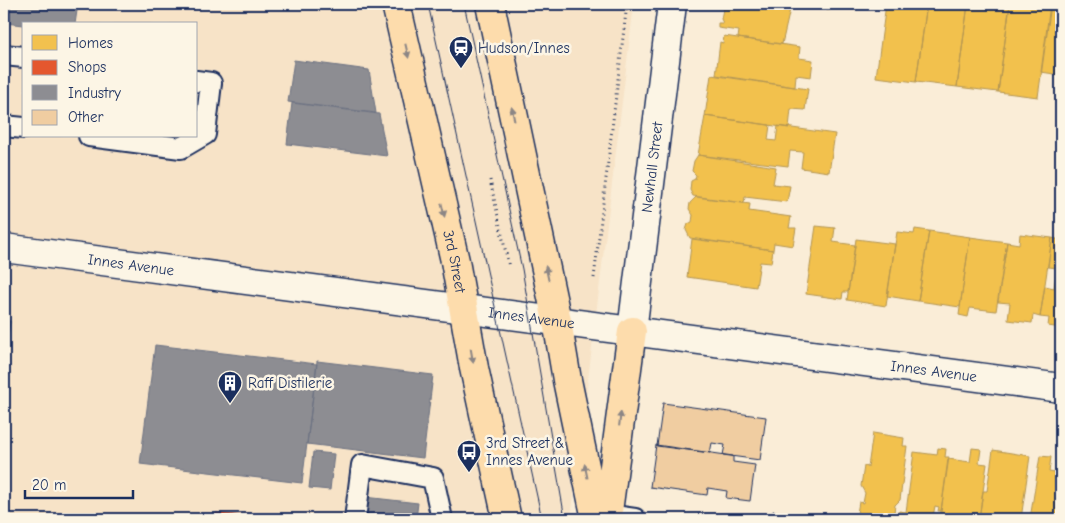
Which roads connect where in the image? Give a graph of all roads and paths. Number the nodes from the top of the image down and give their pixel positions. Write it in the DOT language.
graph roads {
  1 [pos="396,4"];
  2 [pos="490,4"];
  3 [pos="627,4"];
  4 [pos="672,4"];
  5 [pos="4,55"];
  6 [pos="22,57"];
  7 [pos="198,81"];
  8 [pos="4,126"];
  9 [pos="22,128"];
  10 [pos="104,138"];
  11 [pos="490,180"];
  12 [pos="4,248"];
  13 [pos="509,268"];
  14 [pos="594,278"];
  15 [pos="464,308"];
  16 [pos="557,321"];
  17 [pos="632,331"];
  18 [pos="1061,388"];
  19 [pos="603,518"];
  20 [pos="355,519"];
  21 [pos="442,519"];
  22 [pos="507,519"];
  23 [pos="635,519"];
  1 -- 15 [label="main road, 3rd Street, one-way"];
  16 -- 2 [label="main road, one-way"];
  3 -- 14 [label="path"];
  4 -- 17 [label="street, Newhall Street"];
  5 -- 6 [label="lane"];
  7 -- 10 [label="lane"];
  8 -- 9 [label="lane"];
  11 -- 13 [label="path"];
  12 -- 15 [label="street, Innes Avenue"];
  15 -- 16 [label="street, Innes Avenue"];
  15 -- 22 [label="main road, 3rd Street, one-way"];
  16 -- 17 [label="street, Innes Avenue"];
  19 -- 16 [label="main road, one-way"];
  17 -- 18 [label="street, Innes Avenue"];
  19 -- 17 [label="main road, one-way"];
  19 -- 23 [label="lane"];
  20 -- 21 [label="lane"];
}
